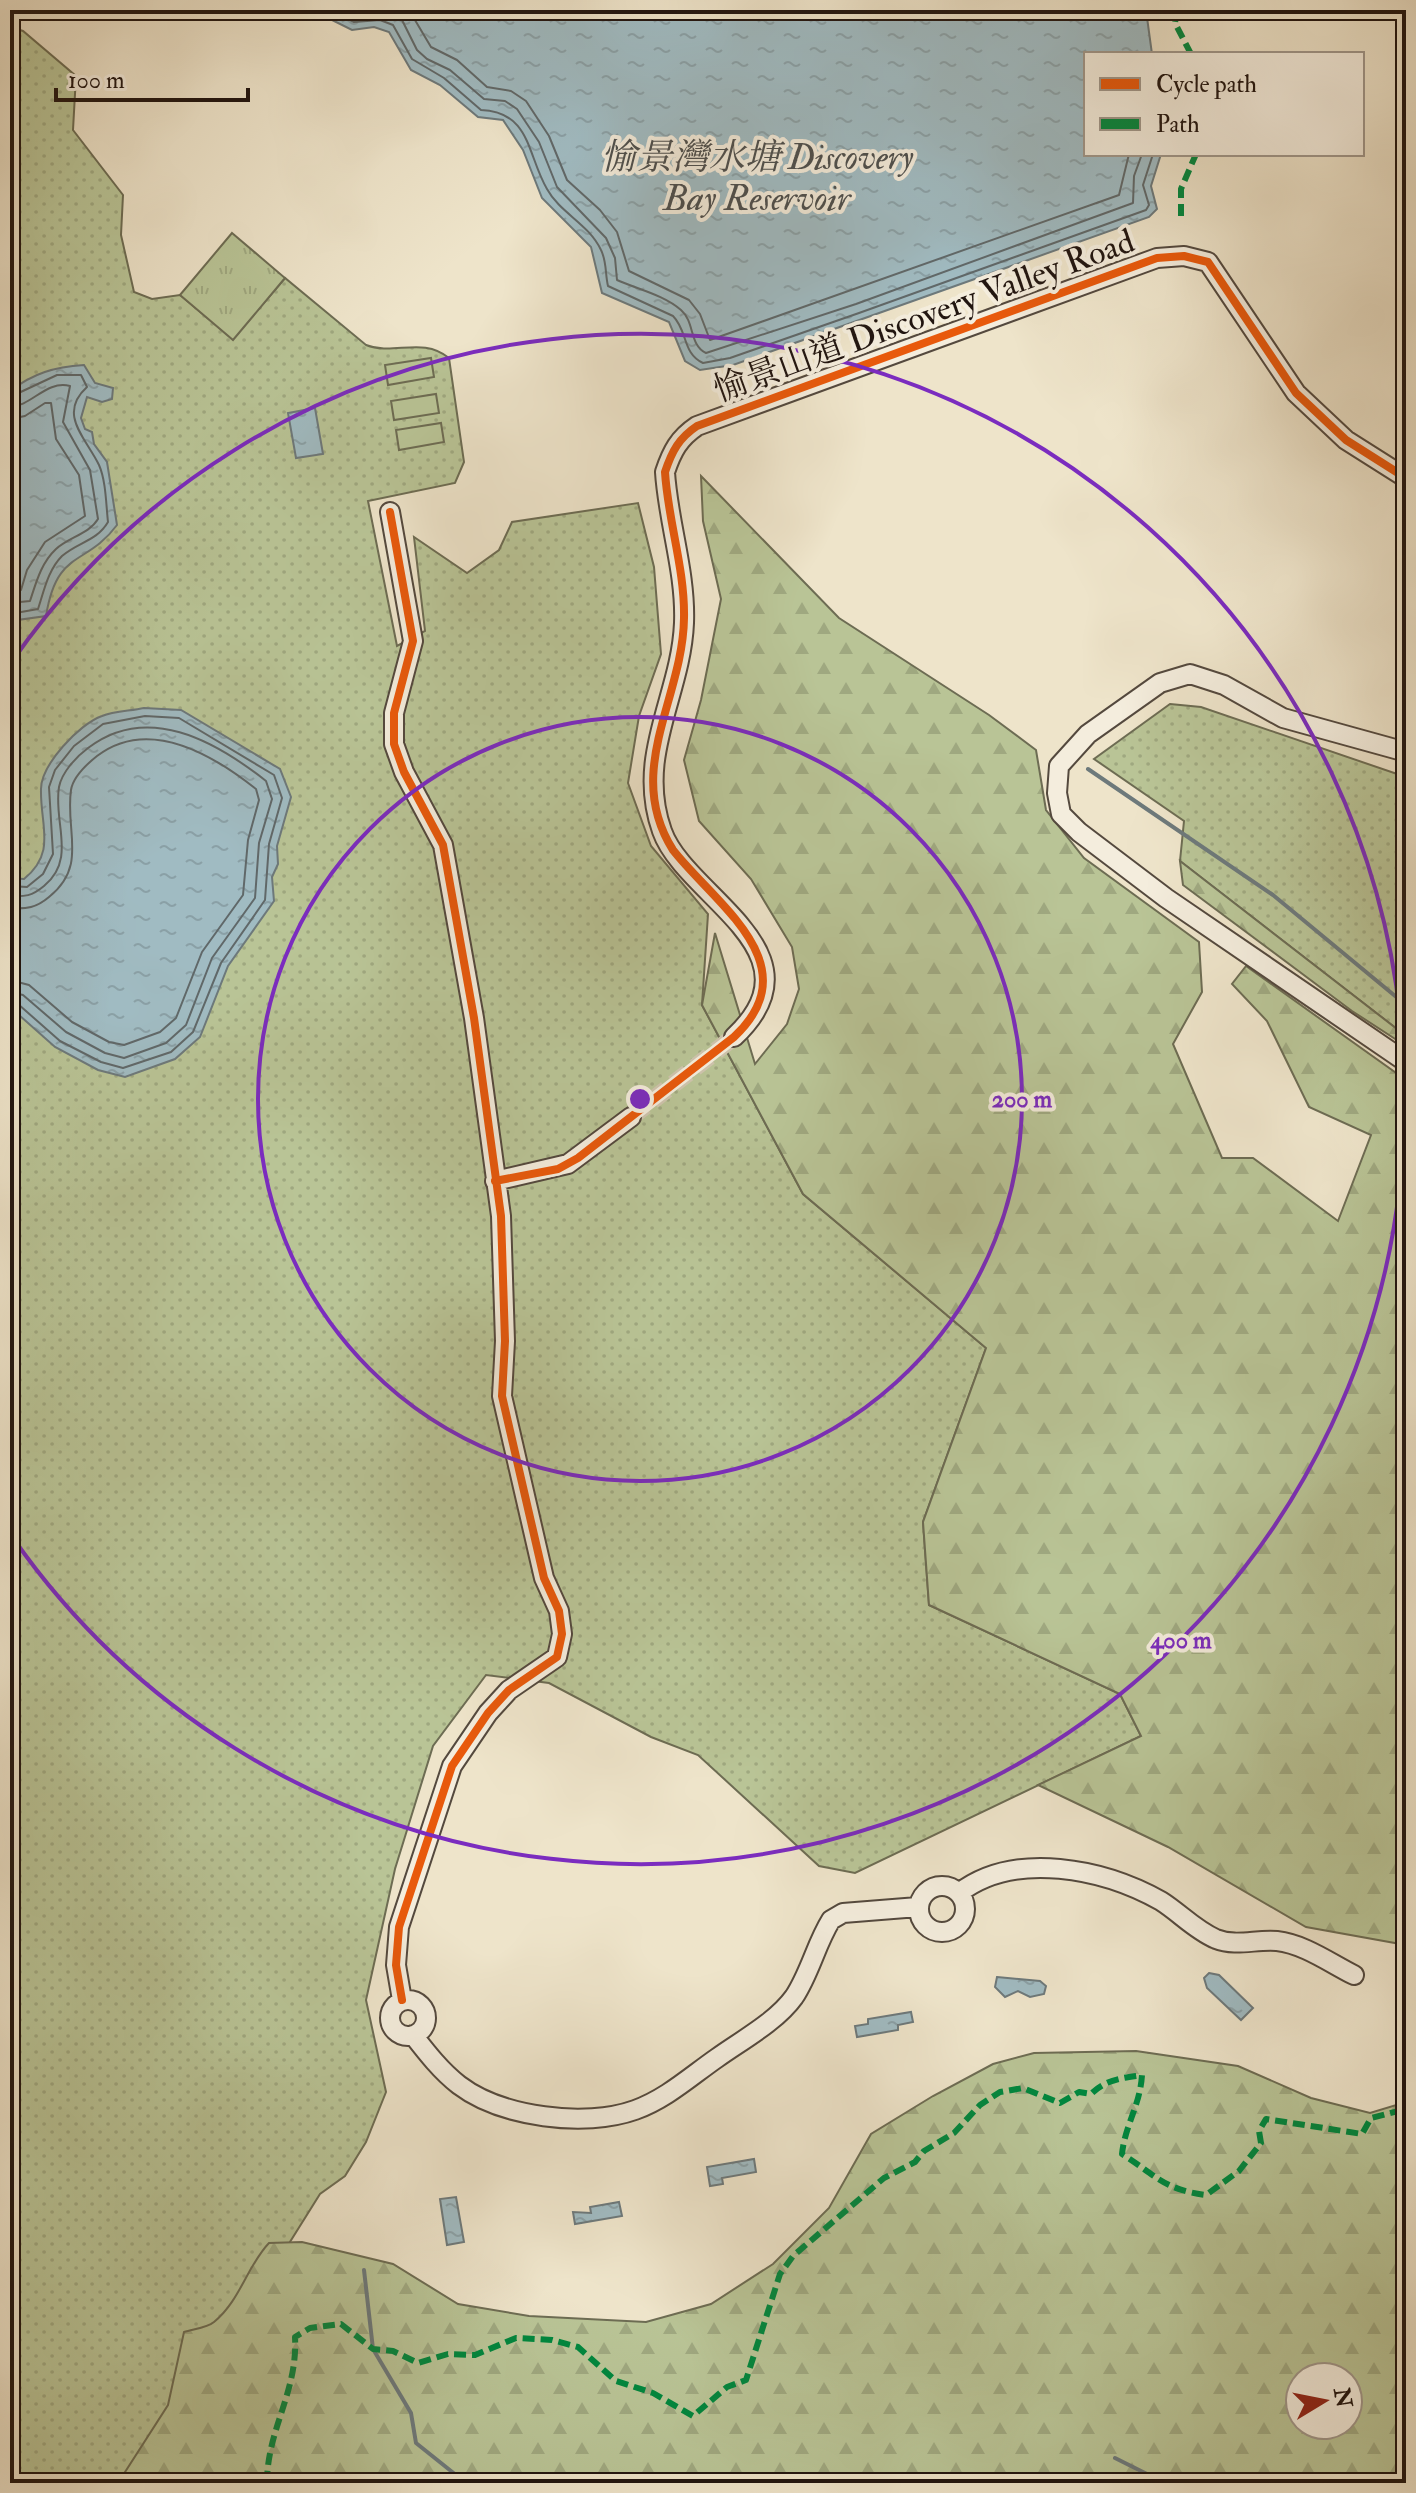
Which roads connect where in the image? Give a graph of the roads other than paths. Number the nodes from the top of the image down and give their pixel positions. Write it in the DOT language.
graph roads {
  1 [pos="1406,478"];
  2 [pos="390,512"];
  3 [pos="1406,752"];
  4 [pos="734,1037"];
  5 [pos="1406,1062"];
  6 [pos="631,1117"];
  7 [pos="495,1181"];
  8 [pos="959,1893"];
  9 [pos="918,1907"];
  10 [pos="1354,1975"];
  11 [pos="402,2000"];
  12 [pos="413,2035"];
  1 -- 4 [label="street, 愉景山道 Discovery Valley Road"];
  2 -- 7 [label="street"];
  3 -- 5 [label="street"];
  6 -- 7 [label="street"];
  7 -- 11 [label="street"];
  8 -- 9 [label="street"];
  8 -- 9 [label="street"];
  8 -- 10 [label="street"];
  9 -- 12 [label="street"];
  11 -- 12 [label="street"];
  11 -- 12 [label="street"];
}
